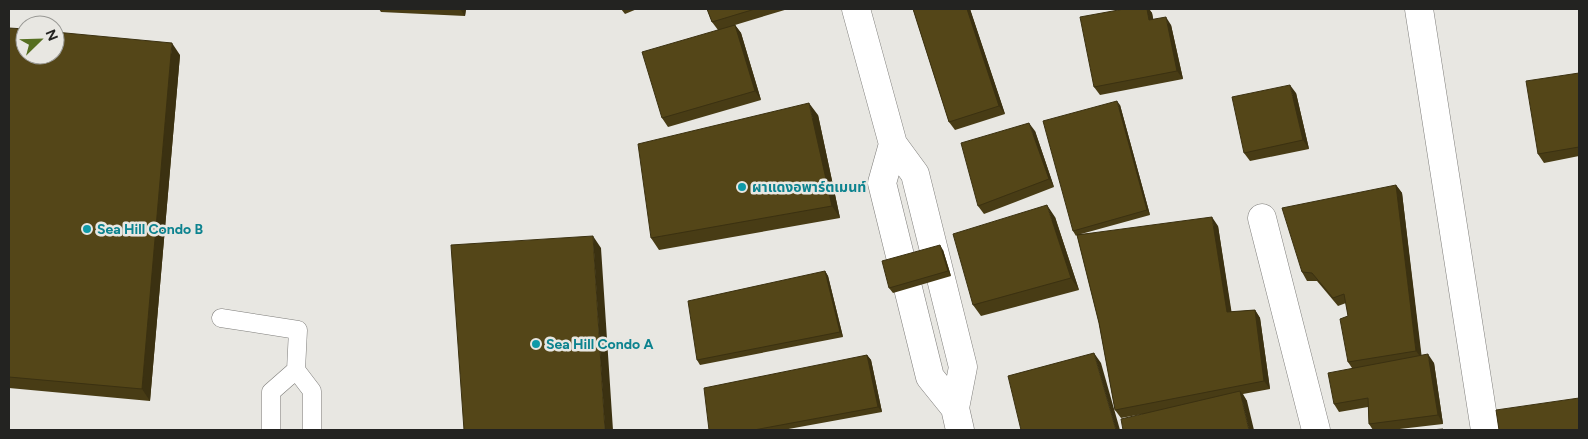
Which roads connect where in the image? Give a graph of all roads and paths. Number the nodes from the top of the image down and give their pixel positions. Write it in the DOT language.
graph roads {
  1 [pos="856,9"];
  2 [pos="1419,9"];
  3 [pos="1262,218"];
  4 [pos="220,318"];
  5 [pos="296,370"];
  6 [pos="957,419"];
  7 [pos="270,430"];
  8 [pos="312,430"];
  9 [pos="1316,430"];
  10 [pos="1485,430"];
  1 -- 6 [label="street"];
  2 -- 10 [label="street"];
  3 -- 9 [label="street"];
  4 -- 5 [label="lane"];
  5 -- 7 [label="lane"];
  5 -- 8 [label="lane"];
}
